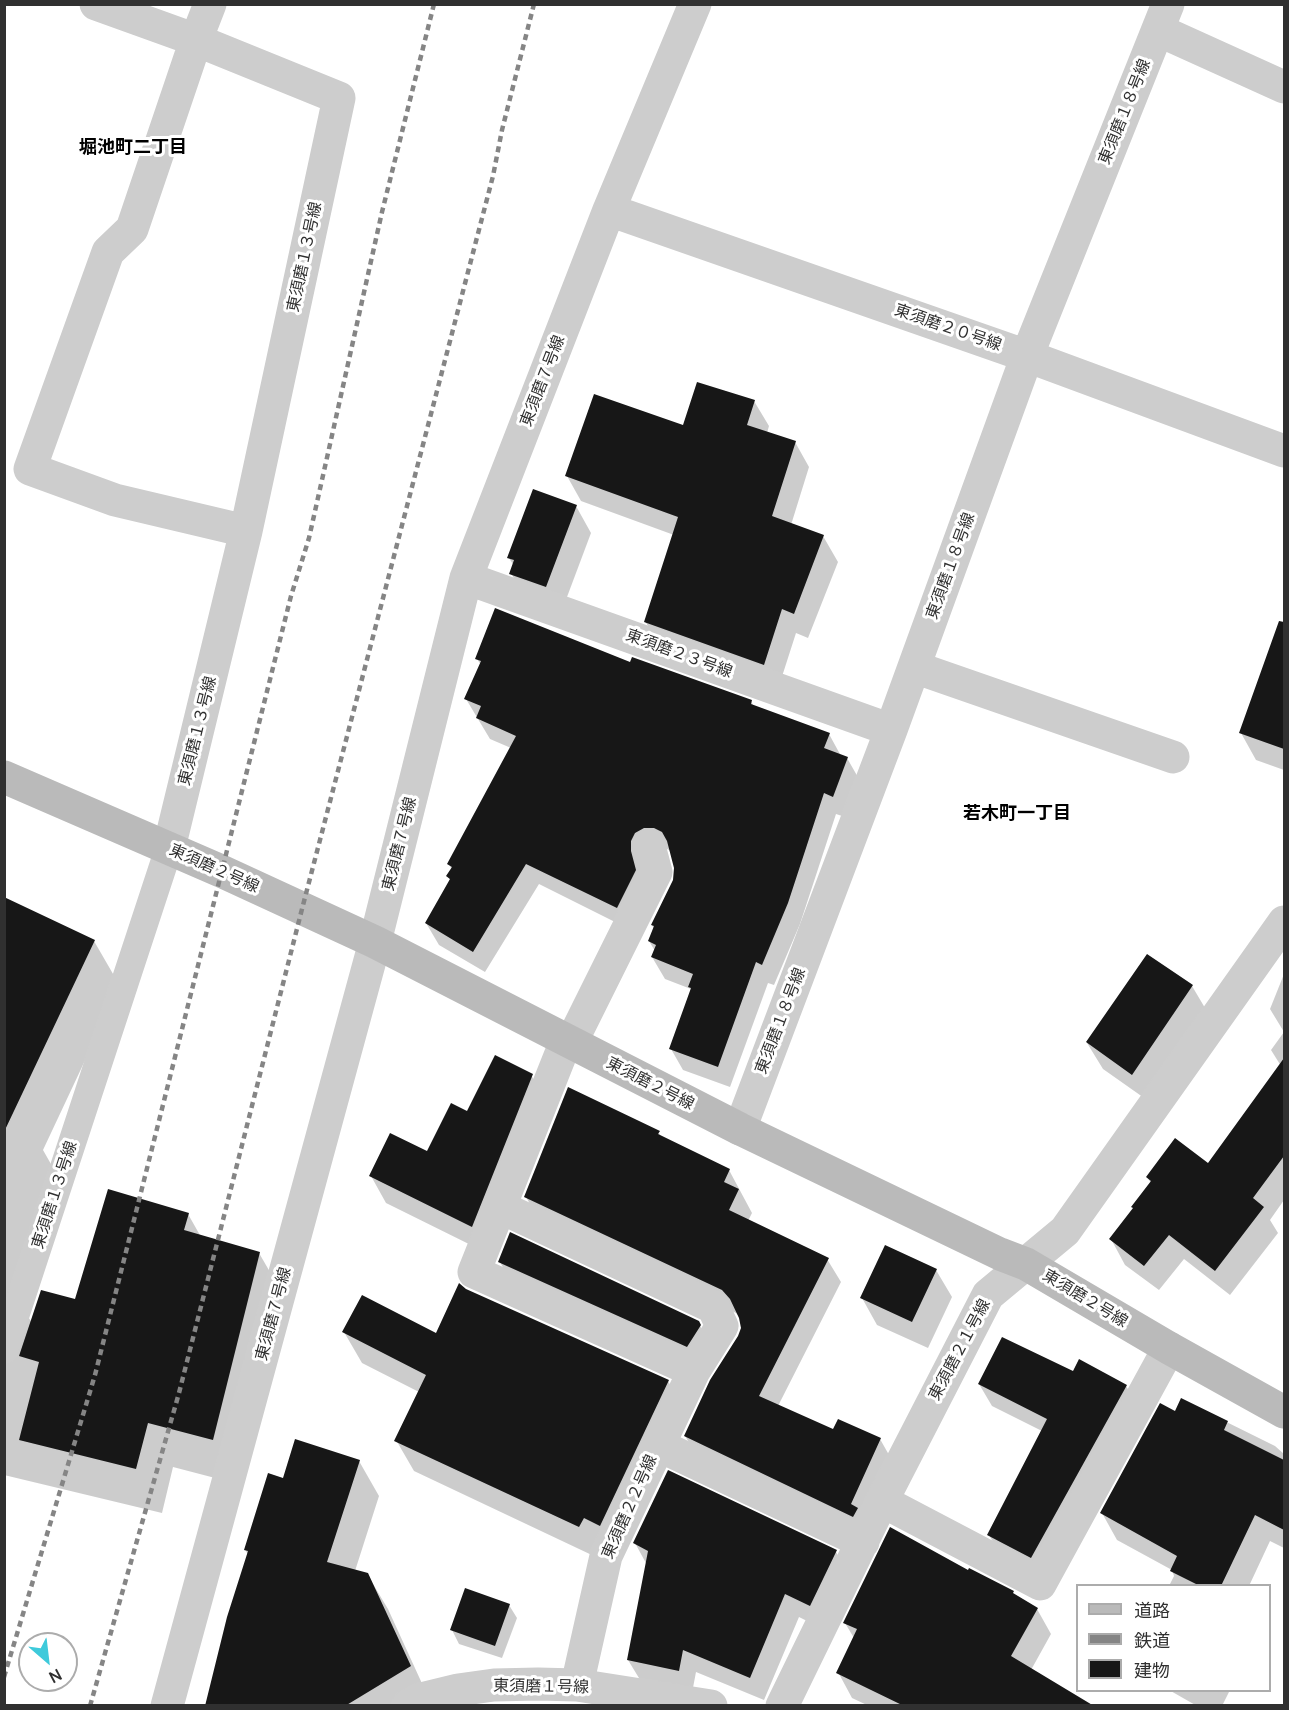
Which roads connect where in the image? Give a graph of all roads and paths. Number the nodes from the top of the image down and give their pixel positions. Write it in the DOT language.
graph roads {
  1 [pos="96,4"];
  2 [pos="210,4"];
  3 [pos="695,4"];
  4 [pos="1163,17"];
  5 [pos="196,40"];
  6 [pos="1284,87"];
  7 [pos="609,210"];
  8 [pos="1027,356"];
  9 [pos="1284,451"];
  10 [pos="246,531"];
  11 [pos="466,578"];
  12 [pos="914,667"];
  13 [pos="891,730"];
  14 [pos="1173,757"];
  15 [pos="4,777"];
  16 [pos="649,846"];
  17 [pos="169,848"];
  18 [pos="1284,922"];
  19 [pos="375,942"];
  20 [pos="569,1042"];
  21 [pos="740,1130"];
  22 [pos="500,1207"];
  23 [pos="1026,1264"];
  24 [pos="1169,1348"];
  25 [pos="4,1350"];
  26 [pos="694,1371"];
  27 [pos="1284,1412"];
  28 [pos="658,1445"];
  29 [pos="882,1501"];
  30 [pos="863,1542"];
  31 [pos="577,1685"];
  32 [pos="167,1706"];
  33 [pos="408,1706"];
  34 [pos="711,1706"];
  35 [pos="782,1706"];
  1 -- 5 [label="street"];
  2 -- 5 [label="street"];
  3 -- 7 [label="street, 東須磨７号線"];
  4 -- 6 [label="street"];
  4 -- 8 [label="street, 東須磨１８号線"];
  5 -- 10 [label="street, 東須磨１３号線"];
  5 -- 10 [label="street"];
  7 -- 8 [label="street, 東須磨２０号線"];
  7 -- 11 [label="street, 東須磨７号線"];
  8 -- 9 [label="street, 東須磨２０号線"];
  8 -- 12 [label="street, 東須磨１８号線"];
  10 -- 17 [label="street, 東須磨１３号線"];
  11 -- 13 [label="street, 東須磨２３号線"];
  11 -- 19 [label="street, 東須磨７号線"];
  12 -- 13 [label="street, 東須磨１８号線"];
  12 -- 14 [label="street"];
  13 -- 21 [label="street, 東須磨１８号線"];
  15 -- 17 [label="street, 東須磨２号線"];
  16 -- 20 [label="street"];
  17 -- 19 [label="street, 東須磨２号線"];
  17 -- 25 [label="lane, 東須磨１３号線"];
  18 -- 23 [label="street, 東須磨２１号線"];
  19 -- 20 [label="street, 東須磨２号線"];
  19 -- 32 [label="street, 東須磨７号線"];
  20 -- 21 [label="street, 東須磨２号線"];
  20 -- 22 [label="street"];
  21 -- 23 [label="street, 東須磨２号線"];
  22 -- 26 [label="street"];
  22 -- 26 [label="street"];
  23 -- 24 [label="street, 東須磨２号線"];
  23 -- 29 [label="street, 東須磨２１号線"];
  24 -- 27 [label="street, 東須磨２号線"];
  24 -- 29 [label="street"];
  26 -- 28 [label="street"];
  28 -- 30 [label="street, 東須磨２２号線"];
  28 -- 31 [label="street, 東須磨２２号線"];
  29 -- 30 [label="street, 東須磨２１号線"];
  30 -- 35 [label="street, 東須磨２１号線"];
  31 -- 33 [label="street, 東須磨１号線"];
  31 -- 34 [label="street, 東須磨１号線"];
}
